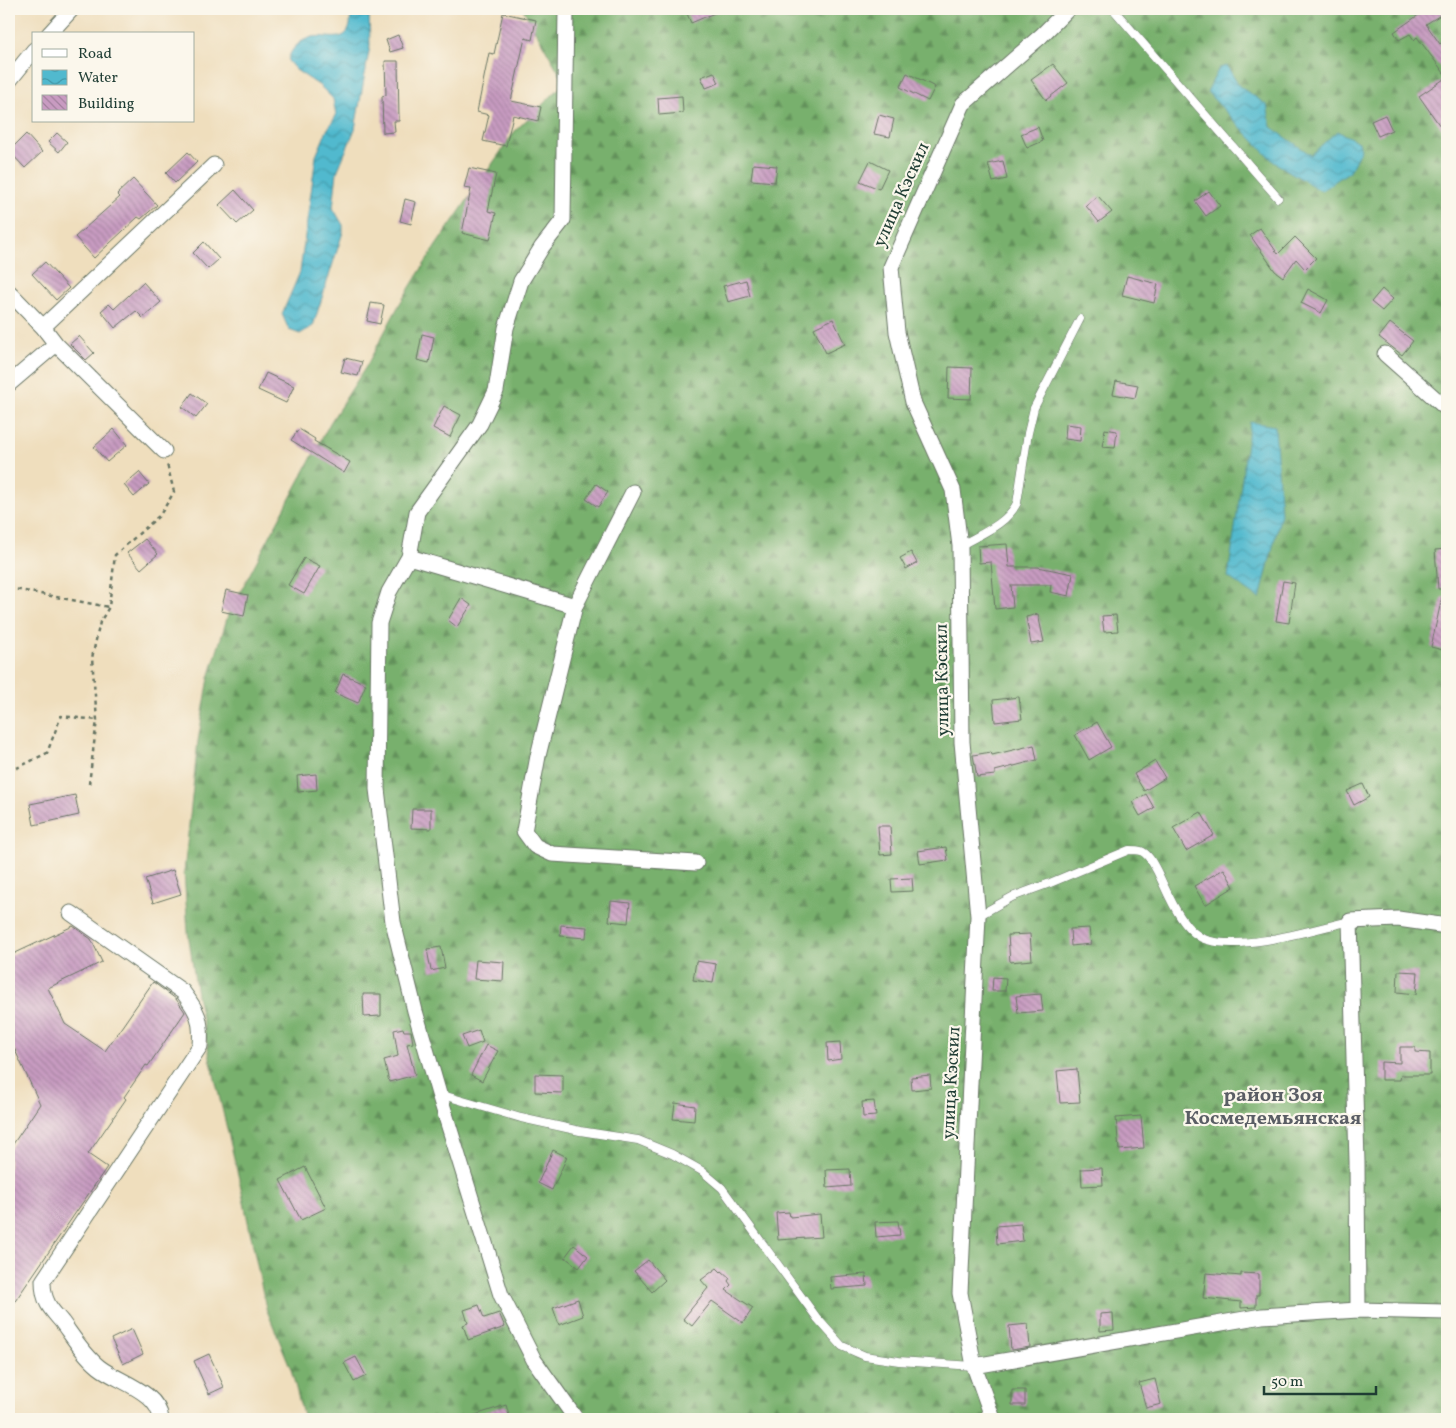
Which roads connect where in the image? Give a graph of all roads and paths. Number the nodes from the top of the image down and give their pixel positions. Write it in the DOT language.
graph roads {
  1 [pos="72,9"];
  2 [pos="566,9"];
  3 [pos="1068,9"];
  4 [pos="1113,9"];
  5 [pos="51,32"];
  6 [pos="32,52"];
  7 [pos="9,81"];
  8 [pos="214,165"];
  9 [pos="1278,198"];
  10 [pos="9,292"];
  11 [pos="1080,319"];
  12 [pos="43,328"];
  13 [pos="56,344"];
  14 [pos="1385,354"];
  15 [pos="9,384"];
  16 [pos="1447,409"];
  17 [pos="164,451"];
  18 [pos="633,492"];
  19 [pos="960,546"];
  20 [pos="408,557"];
  21 [pos="9,588"];
  22 [pos="575,606"];
  23 [pos="109,607"];
  24 [pos="97,720"];
  25 [pos="9,772"];
  26 [pos="89,784"];
  27 [pos="696,863"];
  28 [pos="72,913"];
  29 [pos="978,916"];
  30 [pos="1350,922"];
  31 [pos="1447,926"];
  32 [pos="439,1094"];
  33 [pos="1358,1310"];
  34 [pos="1447,1312"];
  35 [pos="974,1366"];
  36 [pos="161,1419"];
  37 [pos="576,1419"];
  38 [pos="993,1419"];
  1 -- 5 [label="street"];
  2 -- 20 [label="street"];
  3 -- 19 [label="street, улица Кэскил"];
  4 -- 9 [label="lane"];
  6 -- 7 [label="street"];
  8 -- 12 [label="street"];
  10 -- 12 [label="street"];
  11 -- 19 [label="lane"];
  12 -- 13 [label="street"];
  13 -- 15 [label="street"];
  13 -- 17 [label="street"];
  14 -- 16 [label="street"];
  17 -- 23 [label="path"];
  18 -- 22 [label="street"];
  19 -- 29 [label="street, улица Кэскил"];
  20 -- 22 [label="street"];
  20 -- 32 [label="street"];
  21 -- 23 [label="path"];
  22 -- 27 [label="street"];
  23 -- 24 [label="path"];
  24 -- 25 [label="path"];
  24 -- 26 [label="path"];
  28 -- 36 [label="street"];
  29 -- 30 [label="lane"];
  29 -- 35 [label="street, улица Кэскил"];
  30 -- 31 [label="street"];
  30 -- 33 [label="street"];
  32 -- 35 [label="lane"];
  32 -- 37 [label="street"];
  33 -- 34 [label="street"];
  33 -- 35 [label="street"];
  35 -- 38 [label="street, улица Кэскил"];
}
